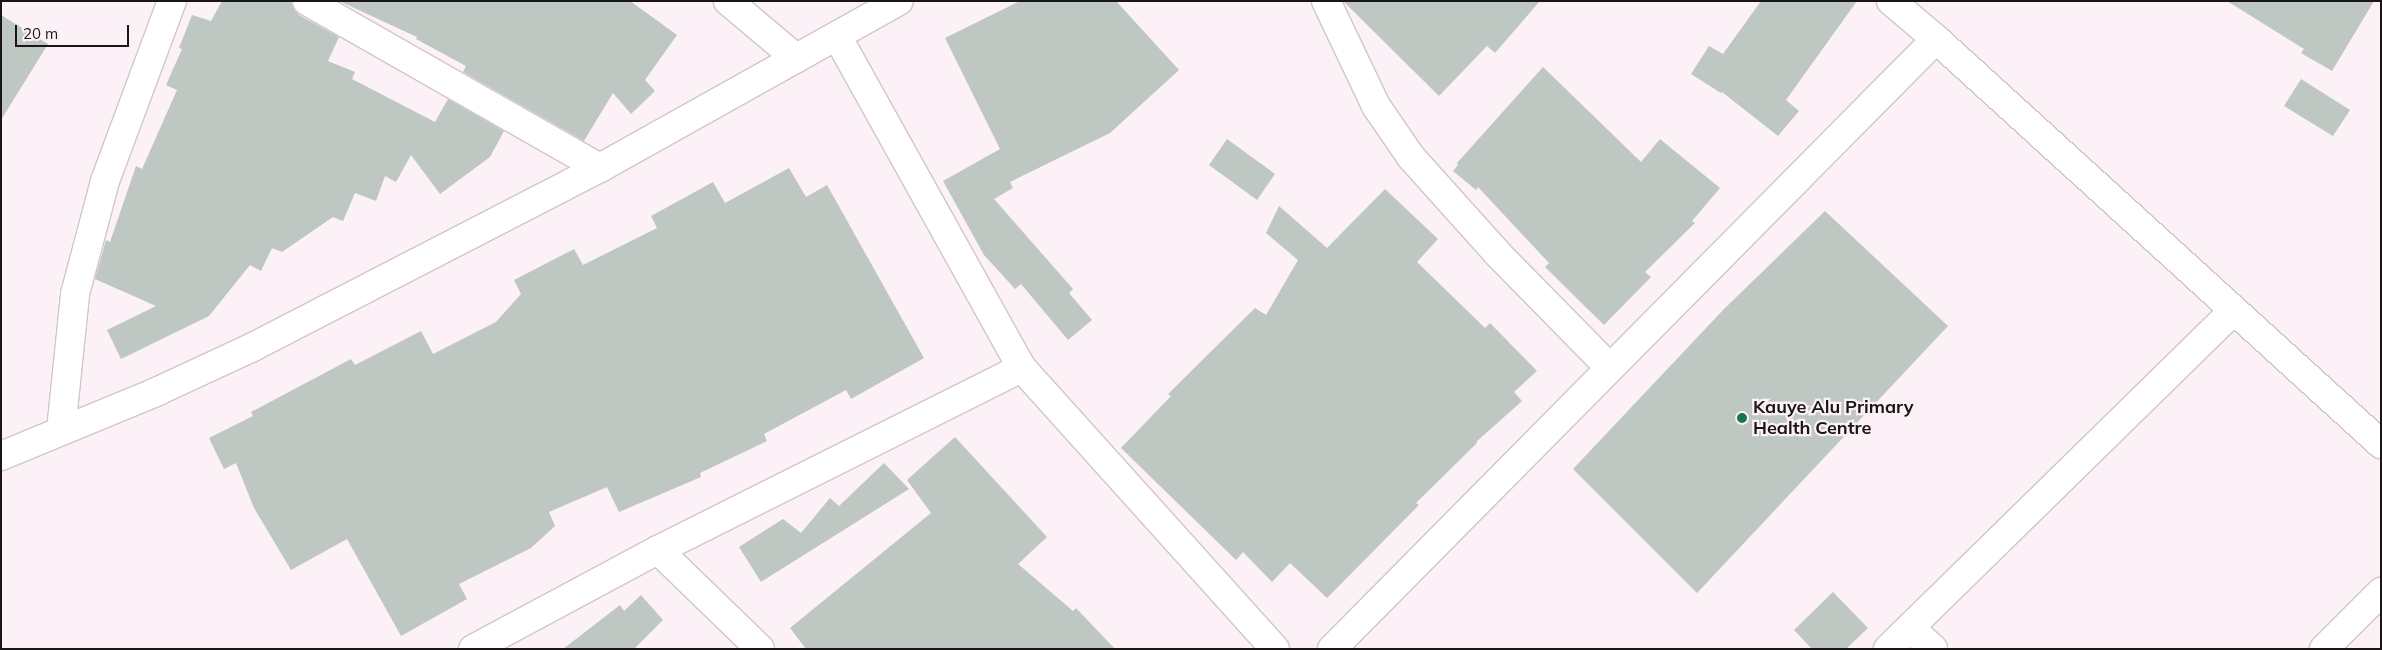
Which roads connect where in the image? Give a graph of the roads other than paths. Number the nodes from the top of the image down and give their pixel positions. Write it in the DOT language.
graph roads {
  1 [pos="172,1"];
  2 [pos="307,1"];
  3 [pos="728,1"];
  4 [pos="899,1"];
  5 [pos="1326,1"];
  6 [pos="1891,1"];
  7 [pos="1920,10"];
  8 [pos="836,36"];
  9 [pos="1936,39"];
  10 [pos="796,58"];
  11 [pos="600,168"];
  12 [pos="2234,310"];
  13 [pos="1022,368"];
  14 [pos="1610,368"];
  15 [pos="61,430"];
  16 [pos="2381,444"];
  17 [pos="1,456"];
  18 [pos="658,550"];
  19 [pos="2381,592"];
  20 [pos="1910,628"];
  21 [pos="473,649"];
  22 [pos="760,649"];
  23 [pos="1275,649"];
  24 [pos="1332,649"];
  25 [pos="1888,649"];
  26 [pos="1933,649"];
  27 [pos="2324,649"];
  1 -- 15 [label="street"];
  2 -- 11 [label="street"];
  3 -- 10 [label="street"];
  4 -- 8 [label="street"];
  5 -- 14 [label="street"];
  6 -- 7 [label="street"];
  7 -- 9 [label="street"];
  8 -- 10 [label="street"];
  8 -- 13 [label="street"];
  9 -- 12 [label="street"];
  9 -- 14 [label="street"];
  10 -- 11 [label="street"];
  11 -- 15 [label="street"];
  12 -- 16 [label="street"];
  12 -- 20 [label="street"];
  13 -- 18 [label="street"];
  13 -- 23 [label="street"];
  14 -- 24 [label="street"];
  15 -- 17 [label="street"];
  18 -- 21 [label="street"];
  18 -- 22 [label="street"];
  19 -- 27 [label="street"];
  20 -- 25 [label="street"];
  20 -- 26 [label="street"];
}
